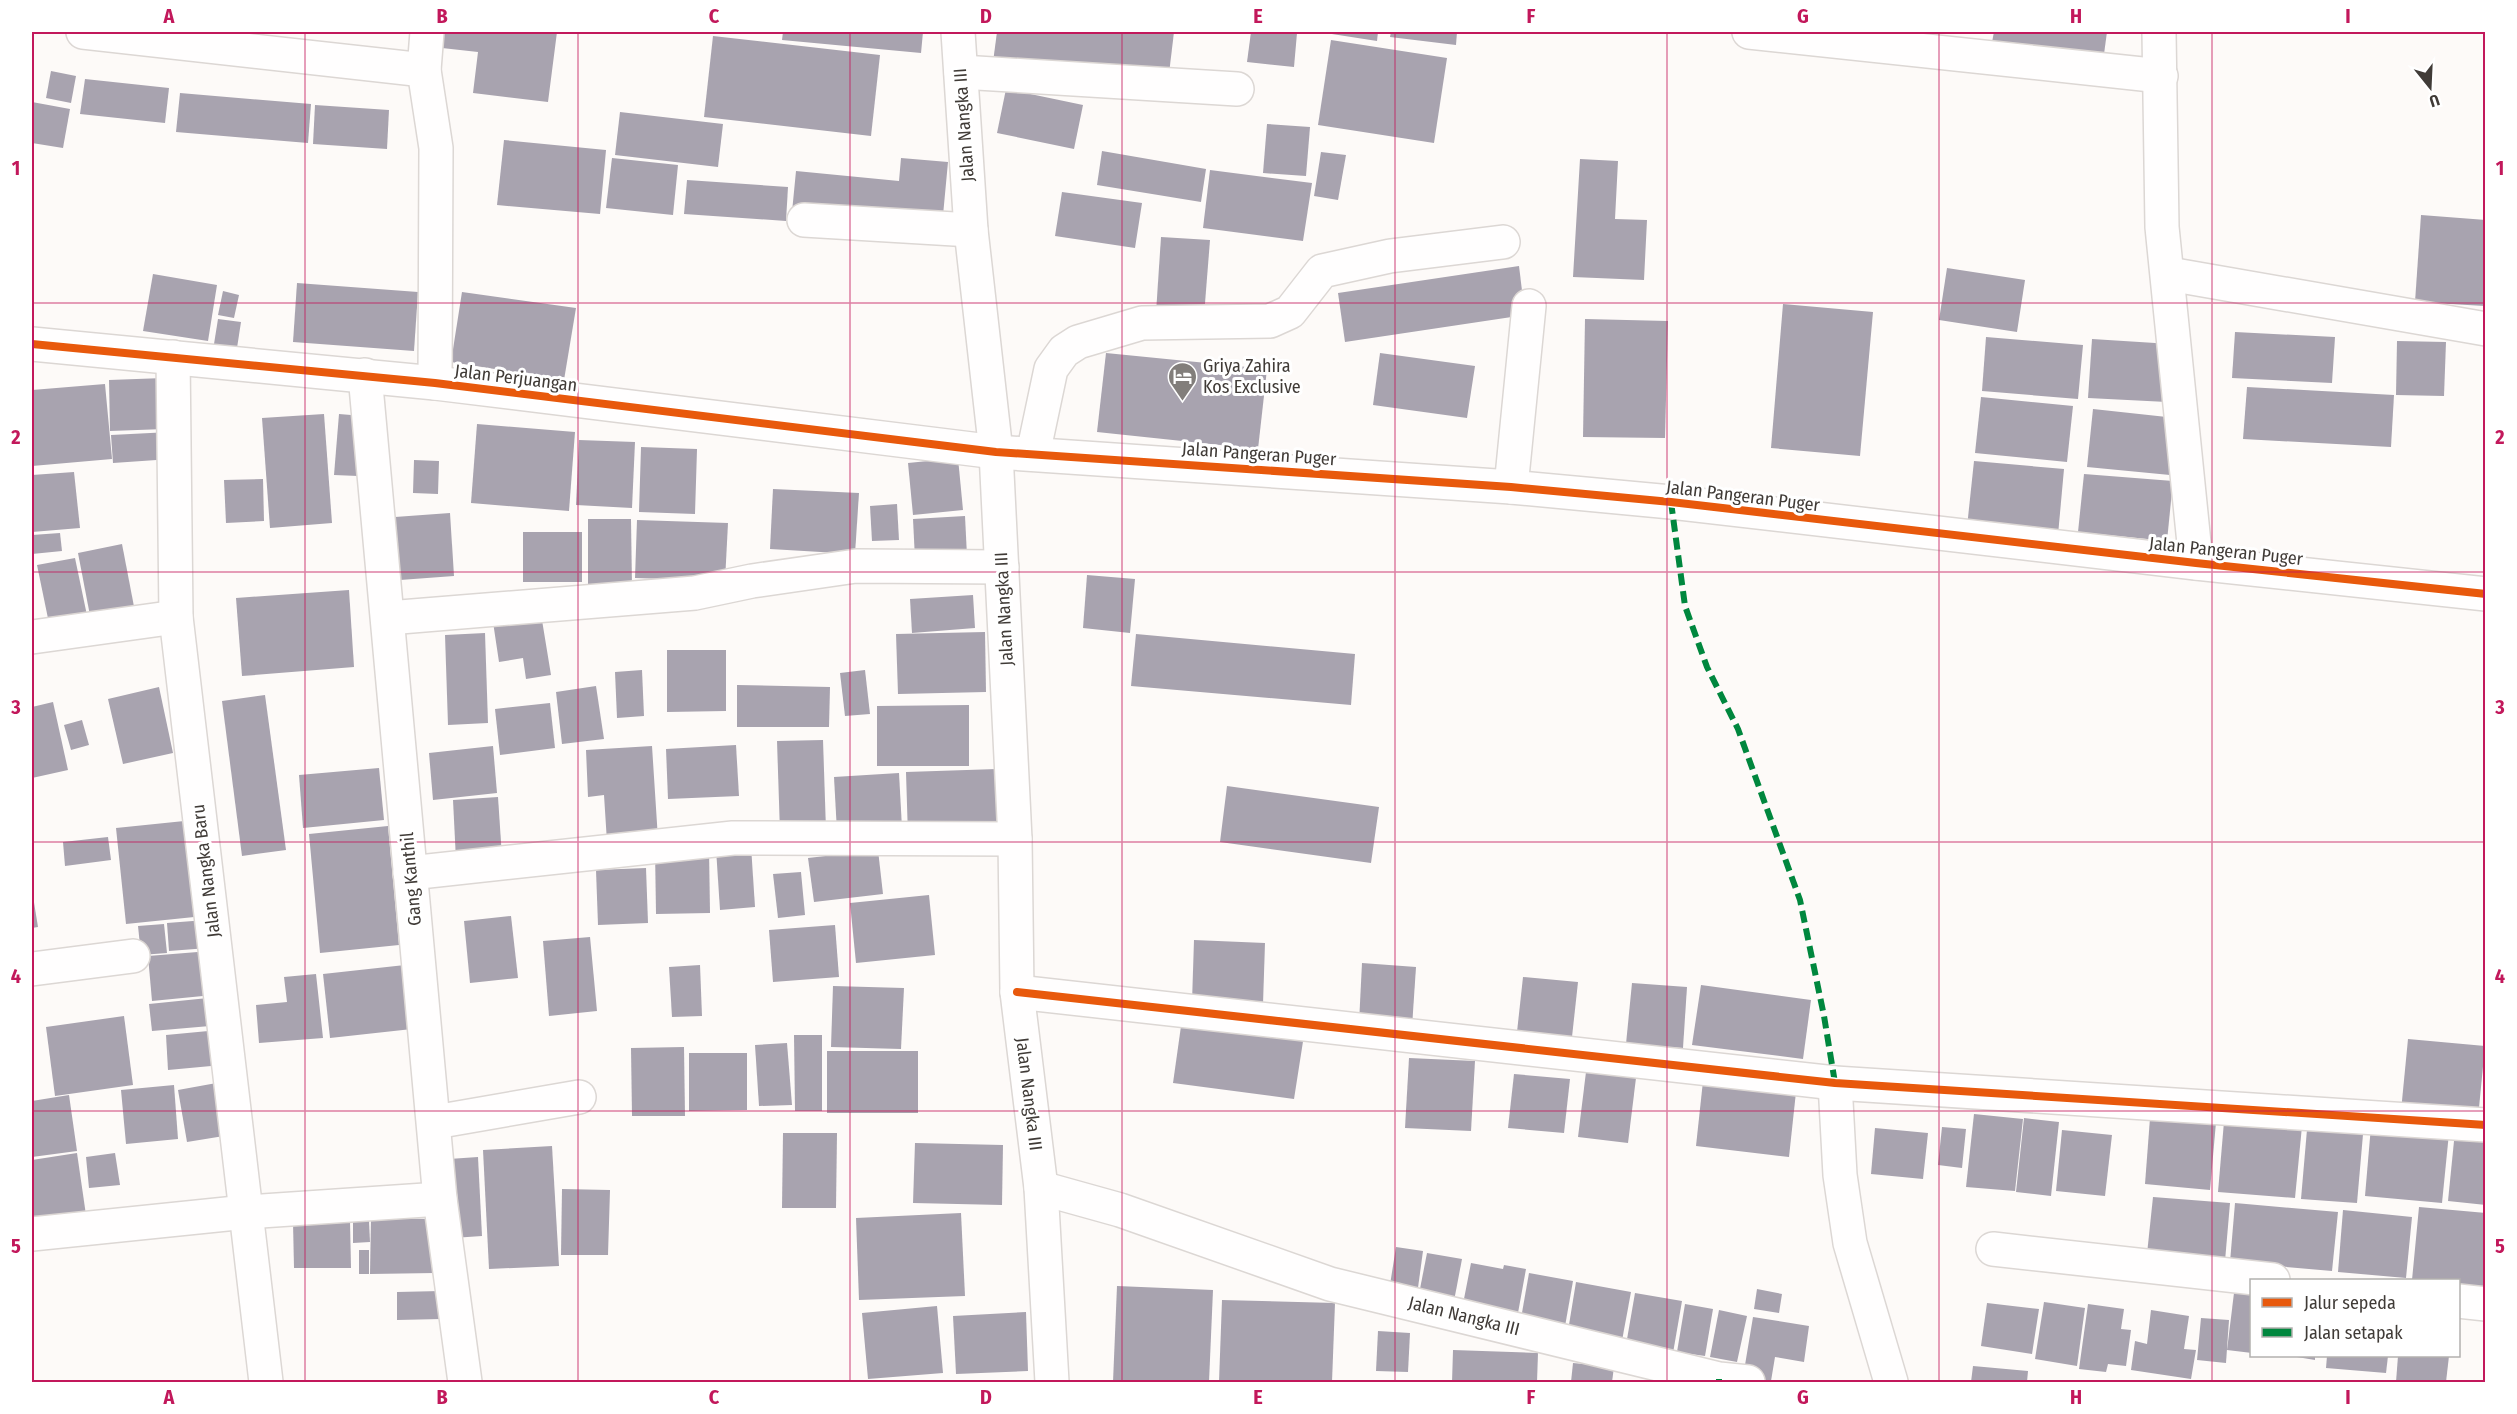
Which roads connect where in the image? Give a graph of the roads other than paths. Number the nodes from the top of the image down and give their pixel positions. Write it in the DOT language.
graph roads {
  1 [pos="82,32"];
  2 [pos="427,32"];
  3 [pos="958,32"];
  4 [pos="1749,32"];
  5 [pos="2158,32"];
  6 [pos="424,70"];
  7 [pos="961,72"];
  8 [pos="2161,76"];
  9 [pos="1237,89"];
  10 [pos="804,220"];
  11 [pos="971,230"];
  12 [pos="1503,242"];
  13 [pos="2169,274"];
  14 [pos="1529,306"];
  15 [pos="2486,329"];
  16 [pos="32,344"];
  17 [pos="173,357"];
  18 [pos="366,375"];
  19 [pos="435,383"];
  20 [pos="996,452"];
  21 [pos="1032,454"];
  22 [pos="1511,487"];
  23 [pos="2196,564"];
  24 [pos="1002,567"];
  25 [pos="2486,594"];
  26 [pos="176,617"];
  27 [pos="388,618"];
  28 [pos="32,637"];
  29 [pos="1015,839"];
  30 [pos="410,873"];
  31 [pos="133,956"];
  32 [pos="32,969"];
  33 [pos="1017,992"];
  34 [pos="1835,1083"];
  35 [pos="579,1097"];
  36 [pos="435,1122"];
  37 [pos="2486,1125"];
  38 [pos="1041,1188"];
  39 [pos="440,1199"];
  40 [pos="246,1212"];
  41 [pos="32,1234"];
  42 [pos="1994,1249"];
  43 [pos="2256,1279"];
  44 [pos="2460,1301"];
  45 [pos="2486,1304"];
  46 [pos="1729,1381"];
  47 [pos="266,1383"];
  48 [pos="465,1383"];
  49 [pos="1052,1383"];
  50 [pos="1891,1383"];
  1 -- 6 [label="street"];
  2 -- 6 [label="street"];
  3 -- 7 [label="street, Jalan Nangka III"];
  4 -- 8 [label="street"];
  5 -- 8 [label="street"];
  6 -- 19 [label="street"];
  7 -- 9 [label="street"];
  7 -- 11 [label="street, Jalan Nangka III"];
  8 -- 13 [label="street"];
  10 -- 11 [label="street"];
  11 -- 20 [label="street, Jalan Nangka III"];
  12 -- 21 [label="street"];
  13 -- 15 [label="street"];
  13 -- 23 [label="street"];
  14 -- 22 [label="street"];
  16 -- 17 [label="street, Jalan Perjuangan"];
  17 -- 18 [label="street, Jalan Perjuangan"];
  17 -- 26 [label="street, Jalan Nangka Baru"];
  18 -- 19 [label="street, Jalan Perjuangan"];
  18 -- 27 [label="street, Gang Kanthil"];
  19 -- 20 [label="street, Jalan Perjuangan"];
  20 -- 21 [label="street, Jalan Pangeran Puger"];
  20 -- 24 [label="street, Jalan Nangka III"];
  21 -- 22 [label="street, Jalan Pangeran Puger"];
  22 -- 23 [label="street, Jalan Pangeran Puger"];
  23 -- 25 [label="street, Jalan Pangeran Puger"];
  24 -- 27 [label="street"];
  24 -- 29 [label="street, Jalan Nangka III"];
  26 -- 28 [label="street"];
  26 -- 40 [label="street, Jalan Nangka Baru"];
  27 -- 30 [label="street, Gang Kanthil"];
  29 -- 30 [label="street"];
  29 -- 33 [label="street, Jalan Nangka III"];
  30 -- 36 [label="street, Gang Kanthil"];
  31 -- 32 [label="street"];
  33 -- 34 [label="street"];
  33 -- 38 [label="street, Jalan Nangka III"];
  34 -- 37 [label="street"];
  34 -- 50 [label="street"];
  35 -- 36 [label="street"];
  36 -- 39 [label="street, Gang Kanthil"];
  38 -- 46 [label="street, Jalan Nangka III"];
  38 -- 49 [label="street, Jalan Nangka III"];
  39 -- 40 [label="street"];
  39 -- 48 [label="street, Gang Kanthil"];
  40 -- 41 [label="street"];
  40 -- 47 [label="street, Jalan Nangka Baru"];
  42 -- 43 [label="street"];
  44 -- 45 [label="street"];
}
